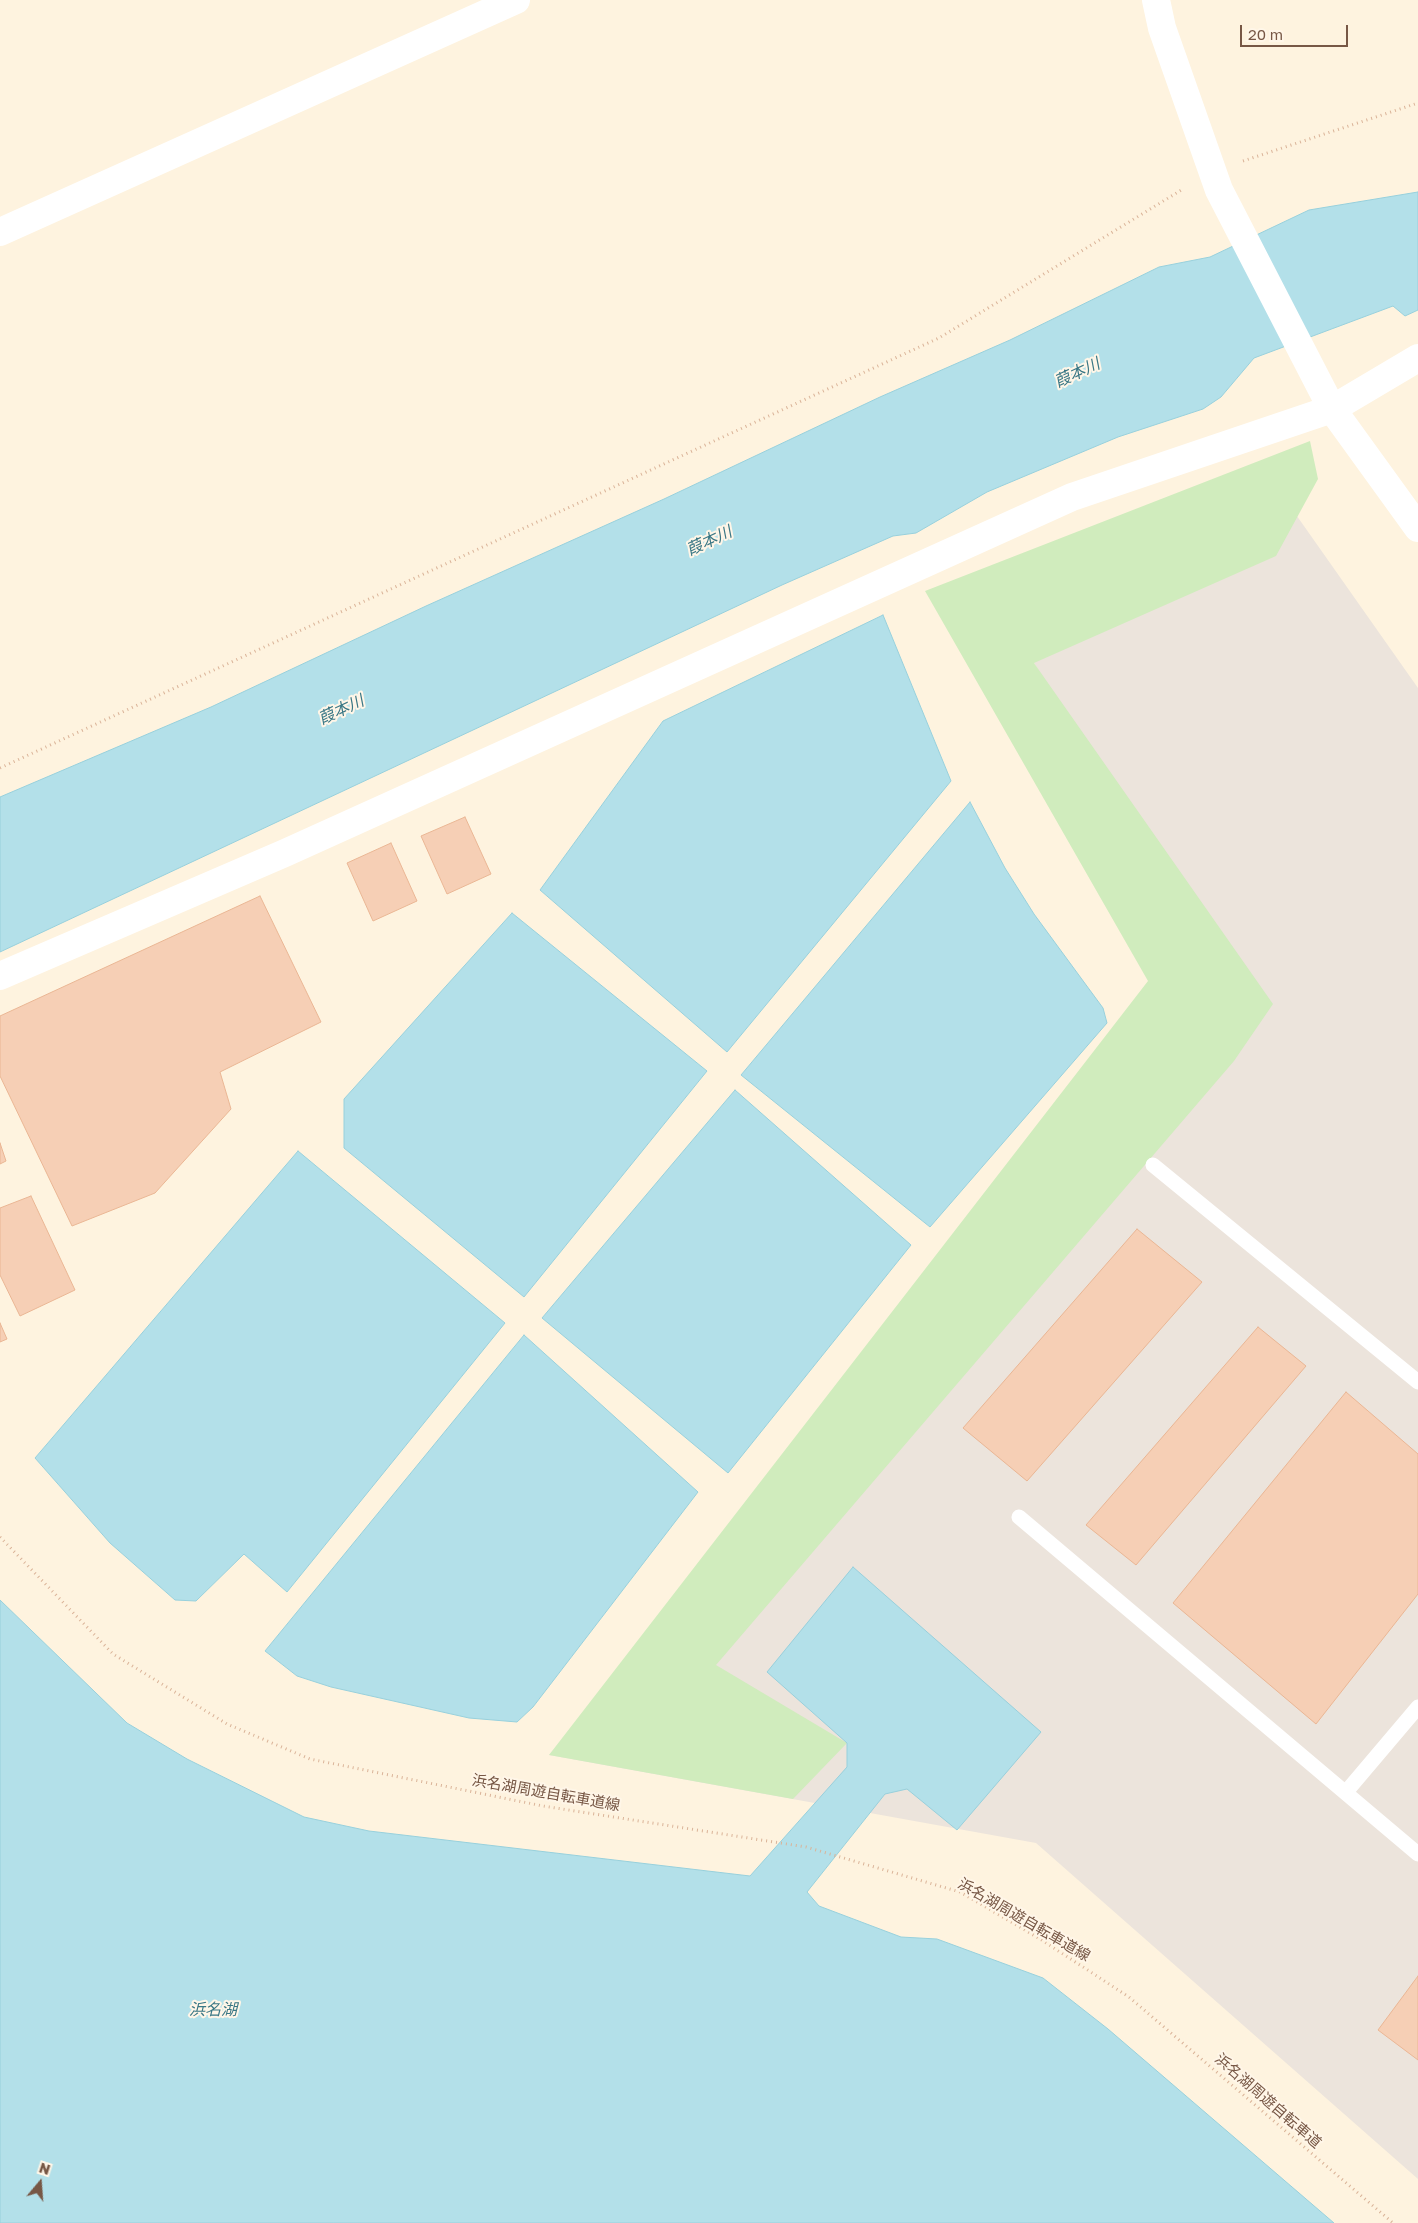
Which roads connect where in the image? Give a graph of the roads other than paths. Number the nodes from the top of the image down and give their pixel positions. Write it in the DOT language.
graph roads {
  1 [pos="516,0"];
  2 [pos="1156,0"];
  3 [pos="0,232"];
  4 [pos="1418,358"];
  5 [pos="1326,399"];
  6 [pos="1418,528"];
  7 [pos="0,976"];
  8 [pos="1153,1165"];
  9 [pos="1418,1382"];
  10 [pos="1019,1517"];
  11 [pos="1418,1706"];
  12 [pos="1346,1792"];
  13 [pos="1418,1854"];
  1 -- 3 [label="street"];
  2 -- 5 [label="street"];
  4 -- 5 [label="street"];
  5 -- 6 [label="street"];
  5 -- 7 [label="street"];
  8 -- 9 [label="lane"];
  10 -- 12 [label="lane"];
  11 -- 12 [label="lane"];
  12 -- 13 [label="lane"];
}
